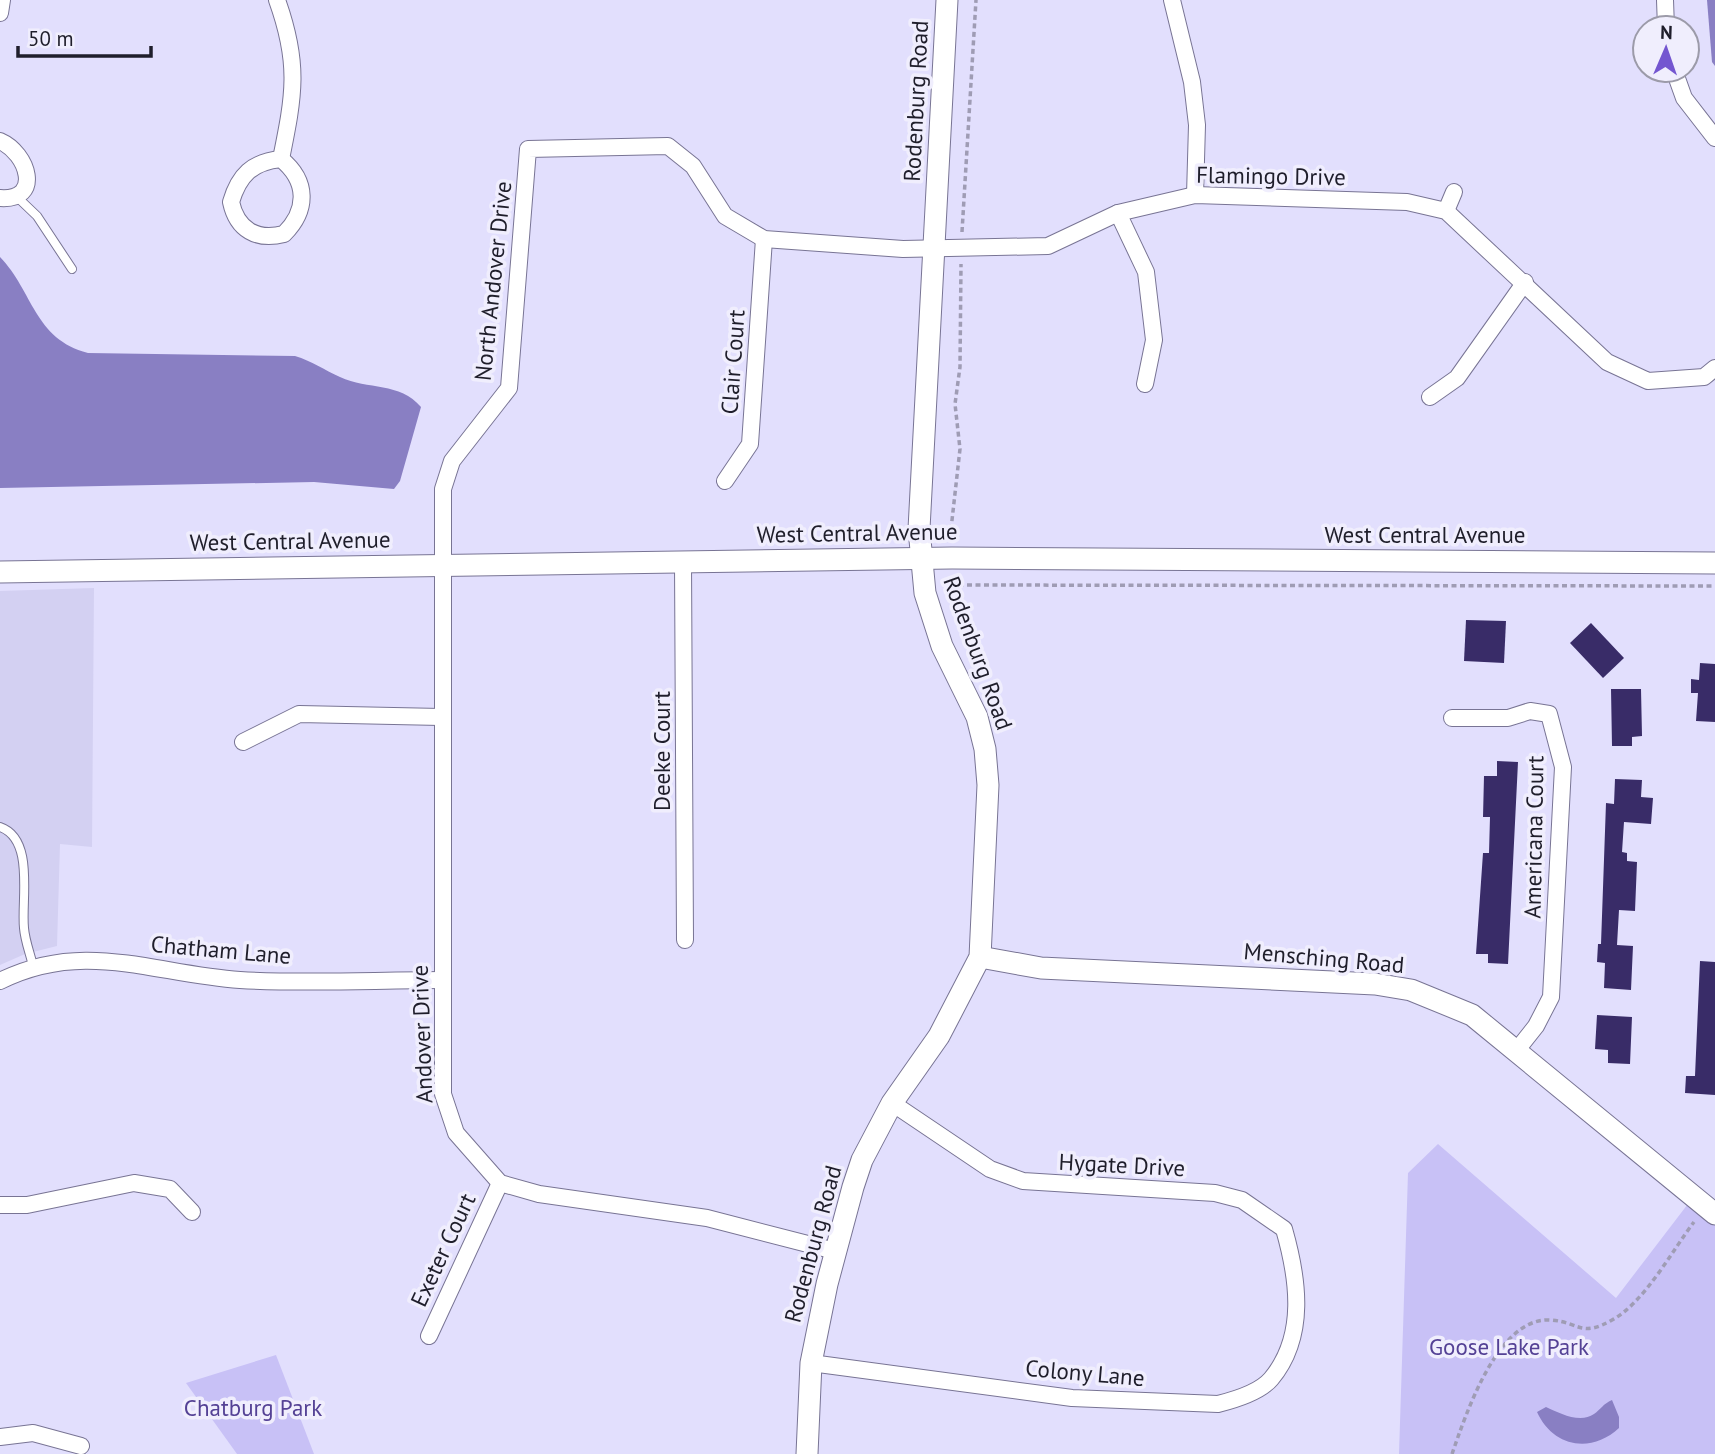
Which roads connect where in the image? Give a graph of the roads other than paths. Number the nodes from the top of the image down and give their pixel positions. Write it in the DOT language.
graph roads {
  1 [pos="2,0"];
  2 [pos="277,0"];
  3 [pos="947,0"];
  4 [pos="1172,0"];
  5 [pos="0,13"];
  6 [pos="1679,84"];
  7 [pos="1715,138"];
  8 [pos="0,141"];
  9 [pos="281,159"];
  10 [pos="1454,192"];
  11 [pos="1195,195"];
  12 [pos="8,196"];
  13 [pos="1446,211"];
  14 [pos="1118,213"];
  15 [pos="764,239"];
  16 [pos="935,249"];
  17 [pos="72,269"];
  18 [pos="1525,282"];
  19 [pos="1715,368"];
  20 [pos="1145,384"];
  21 [pos="1430,397"];
  22 [pos="725,481"];
  23 [pos="920,559"];
  24 [pos="683,562"];
  25 [pos="1715,563"];
  26 [pos="442,565"];
  27 [pos="0,572"];
  28 [pos="441,717"];
  29 [pos="1452,719"];
  30 [pos="243,743"];
  31 [pos="0,827"];
  32 [pos="685,940"];
  33 [pos="980,957"];
  34 [pos="33,966"];
  35 [pos="443,980"];
  36 [pos="0,981"];
  37 [pos="1517,1050"];
  38 [pos="892,1103"];
  39 [pos="500,1182"];
  40 [pos="0,1205"];
  41 [pos="1710,1210"];
  42 [pos="192,1212"];
  43 [pos="835,1251"];
  44 [pos="1296,1305"];
  45 [pos="429,1336"];
  46 [pos="811,1363"];
  47 [pos="0,1437"];
  48 [pos="81,1446"];
  49 [pos="807,1454"];
  1 -- 5 [label="street"];
  2 -- 9 [label="street"];
  3 -- 16 [label="street, Rodenburg Road"];
  4 -- 11 [label="street"];
  6 -- 7 [label="street"];
  8 -- 12 [label="street"];
  9 -- 9 [label="street"];
  10 -- 13 [label="street"];
  11 -- 13 [label="street, Flamingo Drive"];
  11 -- 14 [label="street, Flamingo Drive"];
  12 -- 17 [label="lane"];
  13 -- 18 [label="street, Flamingo Drive"];
  14 -- 16 [label="street, Flamingo Drive"];
  14 -- 20 [label="street"];
  15 -- 16 [label="street, Flamingo Drive"];
  15 -- 22 [label="street, Clair Court"];
  15 -- 26 [label="street, North Andover Drive"];
  16 -- 23 [label="street, Rodenburg Road"];
  18 -- 19 [label="street, Flamingo Drive"];
  18 -- 21 [label="street"];
  23 -- 24 [label="street, West Central Avenue"];
  23 -- 25 [label="street, West Central Avenue"];
  23 -- 33 [label="street, Rodenburg Road"];
  24 -- 26 [label="street, West Central Avenue"];
  24 -- 32 [label="street, Deeke Court"];
  26 -- 27 [label="street, West Central Avenue"];
  26 -- 28 [label="street, Andover Drive"];
  28 -- 30 [label="street"];
  28 -- 35 [label="street, Andover Drive"];
  29 -- 37 [label="street, Americana Court"];
  31 -- 34 [label="lane"];
  33 -- 37 [label="street, Mensching Road"];
  33 -- 38 [label="street, Rodenburg Road"];
  34 -- 35 [label="street, Chatham Lane"];
  34 -- 36 [label="street, Chatham Lane"];
  35 -- 39 [label="street, Andover Drive"];
  37 -- 41 [label="street, Mensching Road"];
  38 -- 43 [label="street, Rodenburg Road"];
  38 -- 44 [label="street, Hygate Drive"];
  39 -- 43 [label="street"];
  39 -- 45 [label="street, Exeter Court"];
  40 -- 42 [label="street"];
  43 -- 46 [label="street, Rodenburg Road"];
  44 -- 46 [label="street, Colony Lane"];
  46 -- 49 [label="street, Rodenburg Road"];
  47 -- 48 [label="street"];
}
